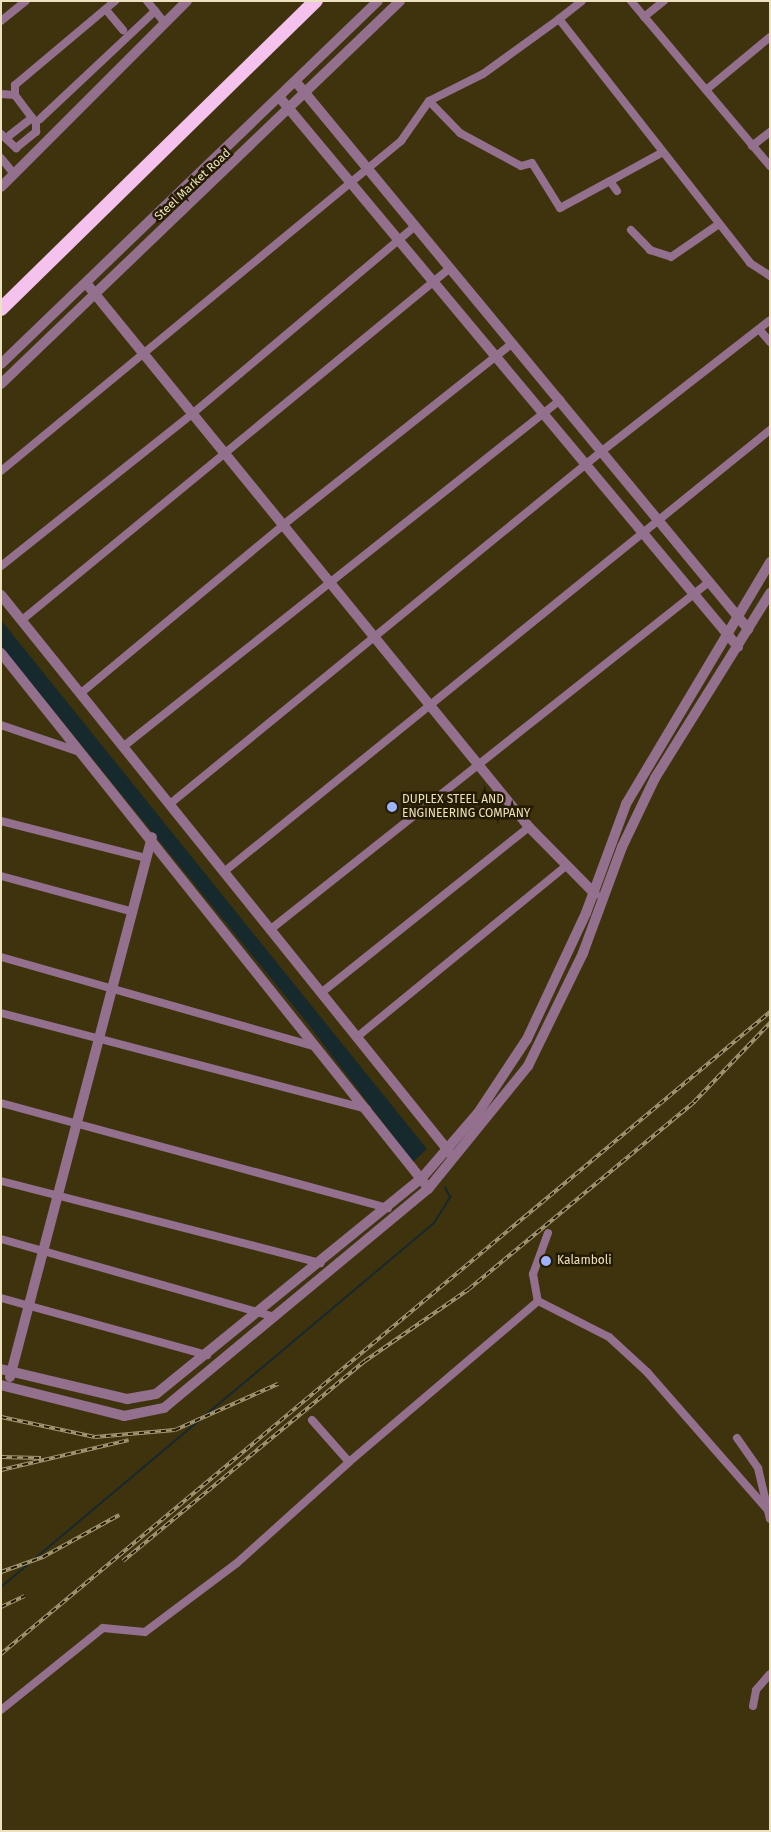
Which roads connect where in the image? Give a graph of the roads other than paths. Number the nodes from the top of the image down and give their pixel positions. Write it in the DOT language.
graph roads {
  1 [pos="26,1"];
  2 [pos="115,1"];
  3 [pos="147,1"];
  4 [pos="187,1"];
  5 [pos="304,1"];
  6 [pos="316,1"];
  7 [pos="400,1"];
  8 [pos="582,1"];
  9 [pos="631,1"];
  10 [pos="664,1"];
  11 [pos="372,3"];
  12 [pos="107,11"];
  13 [pos="155,11"];
  14 [pos="644,17"];
  15 [pos="559,19"];
  16 [pos="1,21"];
  17 [pos="165,23"];
  18 [pos="124,30"];
  19 [pos="770,37"];
  20 [pos="296,82"];
  21 [pos="706,90"];
  22 [pos="1,94"];
  23 [pos="15,95"];
  24 [pos="306,95"];
  25 [pos="280,98"];
  26 [pos="430,101"];
  27 [pos="290,110"];
  28 [pos="36,119"];
  29 [pos="41,128"];
  30 [pos="770,132"];
  31 [pos="1,134"];
  32 [pos="10,135"];
  33 [pos="50,139"];
  34 [pos="752,146"];
  35 [pos="663,152"];
  36 [pos="1,158"];
  37 [pos="770,166"];
  38 [pos="366,168"];
  39 [pos="14,174"];
  40 [pos="352,181"];
  41 [pos="610,181"];
  42 [pos="1,187"];
  43 [pos="617,191"];
  44 [pos="719,224"];
  45 [pos="415,226"];
  46 [pos="631,230"];
  47 [pos="400,238"];
  48 [pos="450,268"];
  49 [pos="770,276"];
  50 [pos="436,280"];
  51 [pos="86,283"];
  52 [pos="96,295"];
  53 [pos="1,297"];
  54 [pos="1,309"];
  55 [pos="770,320"];
  56 [pos="759,329"];
  57 [pos="770,342"];
  58 [pos="513,344"];
  59 [pos="144,355"];
  60 [pos="498,355"];
  61 [pos="1,364"];
  62 [pos="1,384"];
  63 [pos="560,400"];
  64 [pos="546,412"];
  65 [pos="192,414"];
  66 [pos="770,430"];
  67 [pos="602,450"];
  68 [pos="225,453"];
  69 [pos="588,462"];
  70 [pos="1,471"];
  71 [pos="658,519"];
  72 [pos="283,524"];
  73 [pos="643,531"];
  74 [pos="770,562"];
  75 [pos="1,566"];
  76 [pos="329,582"];
  77 [pos="709,582"];
  78 [pos="770,593"];
  79 [pos="695,594"];
  80 [pos="1,595"];
  81 [pos="736,616"];
  82 [pos="22,620"];
  83 [pos="748,629"];
  84 [pos="726,632"];
  85 [pos="374,637"];
  86 [pos="738,646"];
  87 [pos="1,653"];
  88 [pos="81,693"];
  89 [pos="430,706"];
  90 [pos="1,725"];
  91 [pos="124,746"];
  92 [pos="82,752"];
  93 [pos="480,767"];
  94 [pos="170,804"];
  95 [pos="1,820"];
  96 [pos="529,827"];
  97 [pos="152,837"];
  98 [pos="146,858"];
  99 [pos="566,866"];
  100 [pos="225,872"];
  101 [pos="1,876"];
  102 [pos="592,890"];
  103 [pos="602,902"];
  104 [pos="130,911"];
  105 [pos="271,930"];
  106 [pos="1,957"];
  107 [pos="110,987"];
  108 [pos="321,993"];
  109 [pos="1,1013"];
  110 [pos="357,1037"];
  111 [pos="97,1038"];
  112 [pos="317,1047"];
  113 [pos="1,1103"];
  114 [pos="367,1109"];
  115 [pos="75,1122"];
  116 [pos="447,1152"];
  117 [pos="454,1160"];
  118 [pos="424,1176"];
  119 [pos="1,1181"];
  120 [pos="432,1185"];
  121 [pos="55,1197"];
  122 [pos="388,1208"];
  123 [pos="548,1233"];
  124 [pos="1,1240"];
  125 [pos="42,1250"];
  126 [pos="321,1263"];
  127 [pos="1,1298"];
  128 [pos="538,1301"];
  129 [pos="28,1306"];
  130 [pos="260,1311"];
  131 [pos="274,1317"];
  132 [pos="207,1355"];
  133 [pos="6,1370"];
  134 [pos="4,1386"];
  135 [pos="312,1420"];
  136 [pos="737,1438"];
  137 [pos="349,1462"];
  138 [pos="769,1514"];
  139 [pos="770,1674"];
  140 [pos="753,1706"];
  141 [pos="1,1710"];
  1 -- 16 [label="street"];
  2 -- 12 [label="street"];
  3 -- 13 [label="street"];
  4 -- 17 [label="street"];
  5 -- 53 [label="highway"];
  6 -- 54 [label="highway"];
  7 -- 24 [label="street, Steel Market Road"];
  8 -- 15 [label="street"];
  9 -- 14 [label="street"];
  10 -- 14 [label="street"];
  11 -- 20 [label="street, Steel Market Road"];
  12 -- 18 [label="street"];
  12 -- 23 [label="street"];
  13 -- 17 [label="street"];
  13 -- 28 [label="street"];
  14 -- 21 [label="street"];
  15 -- 26 [label="street"];
  15 -- 35 [label="street"];
  17 -- 33 [label="street"];
  19 -- 21 [label="street"];
  20 -- 24 [label="street"];
  20 -- 25 [label="street, Steel Market Road"];
  21 -- 34 [label="street"];
  22 -- 23 [label="street"];
  23 -- 28 [label="street"];
  24 -- 27 [label="street, Steel Market Road"];
  24 -- 38 [label="street"];
  25 -- 27 [label="street"];
  25 -- 51 [label="street, Steel Market Road"];
  26 -- 38 [label="street"];
  26 -- 41 [label="street"];
  27 -- 40 [label="street"];
  27 -- 52 [label="street, Steel Market Road"];
  28 -- 31 [label="street"];
  28 -- 32 [label="street"];
  29 -- 33 [label="street"];
  30 -- 34 [label="street"];
  33 -- 39 [label="street"];
  34 -- 37 [label="street"];
  35 -- 41 [label="street"];
  35 -- 44 [label="street"];
  36 -- 39 [label="street"];
  38 -- 40 [label="street"];
  38 -- 45 [label="street"];
  39 -- 42 [label="street"];
  40 -- 47 [label="street"];
  40 -- 59 [label="street"];
  41 -- 43 [label="street"];
  44 -- 46 [label="street"];
  44 -- 49 [label="street"];
  45 -- 47 [label="street"];
  45 -- 48 [label="street"];
  47 -- 50 [label="street"];
  47 -- 65 [label="street"];
  48 -- 50 [label="street"];
  48 -- 58 [label="street"];
  50 -- 60 [label="street"];
  50 -- 68 [label="street"];
  51 -- 52 [label="street"];
  51 -- 61 [label="street, Steel Market Road"];
  52 -- 59 [label="street"];
  52 -- 62 [label="street, Steel Market Road"];
  55 -- 56 [label="street"];
  56 -- 57 [label="street"];
  56 -- 67 [label="street"];
  58 -- 60 [label="street"];
  58 -- 63 [label="street"];
  59 -- 65 [label="street"];
  59 -- 70 [label="street"];
  60 -- 64 [label="street"];
  60 -- 72 [label="street"];
  63 -- 64 [label="street"];
  63 -- 67 [label="street"];
  64 -- 69 [label="street"];
  64 -- 76 [label="street"];
  65 -- 68 [label="street"];
  65 -- 75 [label="street"];
  66 -- 71 [label="street"];
  67 -- 69 [label="street"];
  67 -- 71 [label="street"];
  68 -- 72 [label="street"];
  68 -- 82 [label="street"];
  69 -- 73 [label="street"];
  69 -- 85 [label="street"];
  71 -- 73 [label="street"];
  71 -- 77 [label="street"];
  72 -- 76 [label="street"];
  72 -- 88 [label="street"];
  73 -- 79 [label="street"];
  73 -- 89 [label="street"];
  74 -- 81 [label="street"];
  76 -- 85 [label="street"];
  76 -- 91 [label="street"];
  77 -- 79 [label="street"];
  77 -- 81 [label="street"];
  78 -- 83 [label="street"];
  79 -- 84 [label="street"];
  79 -- 93 [label="street"];
  80 -- 82 [label="street"];
  81 -- 83 [label="street"];
  81 -- 84 [label="street"];
  82 -- 88 [label="street"];
  83 -- 86 [label="street"];
  84 -- 86 [label="street"];
  84 -- 102 [label="street"];
  85 -- 89 [label="street"];
  85 -- 94 [label="street"];
  86 -- 103 [label="street"];
  87 -- 92 [label="street"];
  88 -- 91 [label="street"];
  89 -- 93 [label="street"];
  89 -- 100 [label="street"];
  90 -- 92 [label="street"];
  91 -- 94 [label="street"];
  92 -- 97 [label="street"];
  93 -- 96 [label="street"];
  93 -- 105 [label="street"];
  94 -- 100 [label="street"];
  95 -- 98 [label="street"];
  96 -- 99 [label="street"];
  96 -- 108 [label="street"];
  97 -- 98 [label="street"];
  97 -- 112 [label="street"];
  98 -- 104 [label="street"];
  99 -- 102 [label="street"];
  99 -- 110 [label="street"];
  100 -- 105 [label="street"];
  101 -- 104 [label="street"];
  102 -- 103 [label="street"];
  102 -- 116 [label="street"];
  103 -- 117 [label="street"];
  104 -- 107 [label="street"];
  105 -- 108 [label="street"];
  106 -- 107 [label="street"];
  107 -- 111 [label="street"];
  107 -- 112 [label="street"];
  108 -- 110 [label="street"];
  109 -- 111 [label="street"];
  110 -- 116 [label="street"];
  111 -- 114 [label="street"];
  111 -- 115 [label="street"];
  112 -- 114 [label="street"];
  113 -- 115 [label="street"];
  114 -- 118 [label="street"];
  115 -- 121 [label="street"];
  115 -- 122 [label="street"];
  116 -- 117 [label="street"];
  116 -- 118 [label="street"];
  117 -- 120 [label="street"];
  118 -- 120 [label="street"];
  118 -- 122 [label="street"];
  119 -- 121 [label="street"];
  120 -- 131 [label="street"];
  121 -- 125 [label="street"];
  121 -- 126 [label="street"];
  122 -- 126 [label="street"];
  123 -- 128 [label="street"];
  124 -- 125 [label="street"];
  125 -- 129 [label="street"];
  125 -- 130 [label="street"];
  126 -- 130 [label="street"];
  127 -- 129 [label="street"];
  128 -- 137 [label="street"];
  128 -- 138 [label="street"];
  129 -- 132 [label="street"];
  129 -- 133 [label="street"];
  130 -- 131 [label="street"];
  130 -- 132 [label="street"];
  131 -- 134 [label="street"];
  132 -- 133 [label="street"];
  133 -- 134 [label="street"];
  135 -- 137 [label="street"];
  136 -- 138 [label="street"];
  137 -- 141 [label="street"];
  139 -- 140 [label="street"];
}
